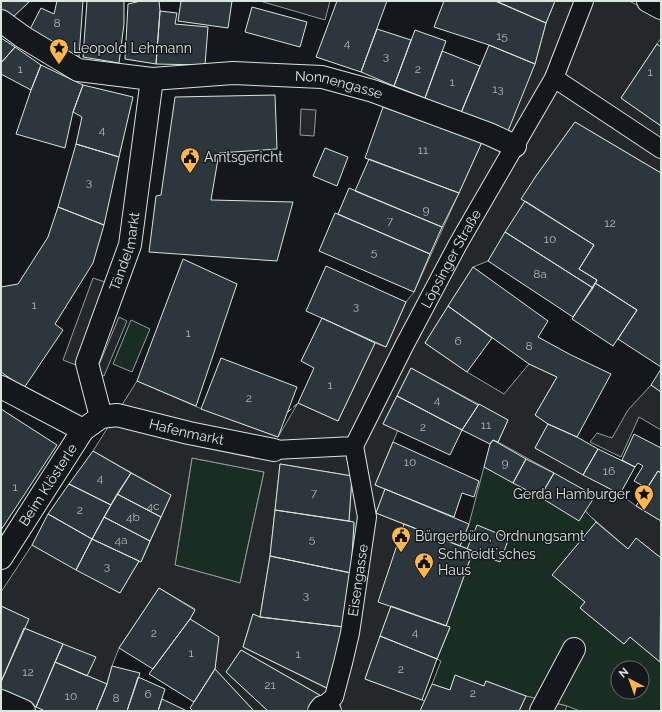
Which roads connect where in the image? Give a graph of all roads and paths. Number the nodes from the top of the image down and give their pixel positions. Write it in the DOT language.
graph roads {
  1 [pos="584,1"];
  2 [pos="648,1"];
  3 [pos="661,8"];
  4 [pos="1,20"];
  5 [pos="554,78"];
  6 [pos="152,79"];
  7 [pos="515,146"];
  8 [pos="661,149"];
  9 [pos="1,387"];
  10 [pos="101,417"];
  11 [pos="83,430"];
  12 [pos="354,446"];
  13 [pos="274,450"];
  14 [pos="1,558"];
  15 [pos="574,649"];
  16 [pos="1,700"];
  17 [pos="324,710"];
  18 [pos="24,711"];
  19 [pos="541,711"];
  1 -- 5 [label="street, Löpsinger Straße"];
  2 -- 3 [label="street"];
  4 -- 6 [label="street, Nonnengasse"];
  5 -- 7 [label="street, Löpsinger Straße"];
  5 -- 8 [label="street"];
  6 -- 7 [label="street, Nonnengasse"];
  6 -- 10 [label="street, Tändelmarkt"];
  7 -- 12 [label="street, Löpsinger Straße"];
  9 -- 11 [label="street"];
  10 -- 11 [label="street, Beim Klösterle"];
  10 -- 13 [label="street, Hafenmarkt"];
  11 -- 14 [label="street, Beim Klösterle"];
  12 -- 13 [label="street"];
  12 -- 17 [label="street, Eisengasse"];
  15 -- 19 [label="street"];
  16 -- 18 [label="street"];
}
